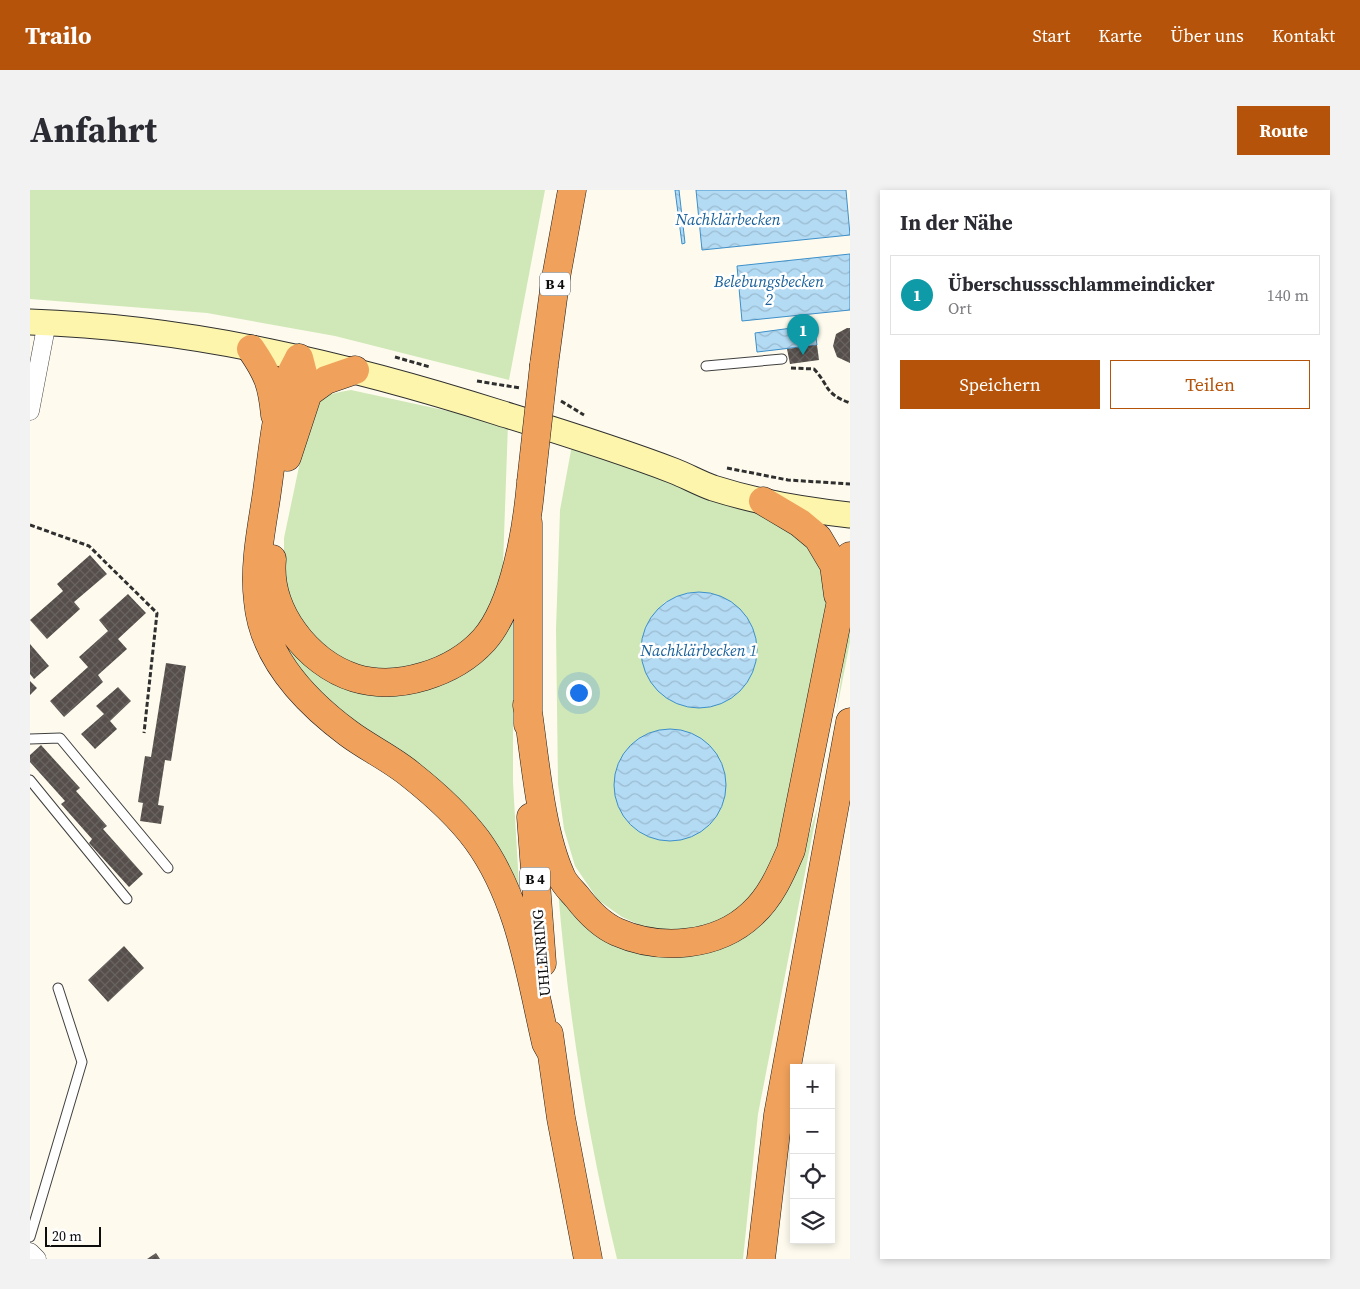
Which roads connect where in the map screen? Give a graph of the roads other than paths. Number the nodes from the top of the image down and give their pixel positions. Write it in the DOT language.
graph roads {
  1 [pos="572,190"];
  2 [pos="39,322"];
  3 [pos="251,349"];
  4 [pos="299,358"];
  5 [pos="782,359"];
  6 [pos="706,366"];
  7 [pos="355,370"];
  8 [pos="308,393"];
  9 [pos="30,411"];
  10 [pos="276,434"];
  11 [pos="674,470"];
  12 [pos="850,499"];
  13 [pos="763,501"];
  14 [pos="850,515"];
  15 [pos="528,523"];
  16 [pos="850,556"];
  17 [pos="840,609"];
  18 [pos="527,705"];
  19 [pos="850,722"];
  20 [pos="30,739"];
  21 [pos="30,780"];
  22 [pos="168,868"];
  23 [pos="127,899"];
  24 [pos="58,988"];
  25 [pos="551,1052"];
  26 [pos="30,1237"];
  27 [pos="30,1252"];
  28 [pos="37,1259"];
  29 [pos="588,1259"];
  30 [pos="761,1259"];
  1 -- 15 [label="highway, B 4, bridge"];
  2 -- 3 [label="main road"];
  2 -- 9 [label="street"];
  3 -- 4 [label="main road"];
  3 -- 10 [label="highway"];
  4 -- 7 [label="main road"];
  4 -- 8 [label="highway"];
  4 -- 10 [label="highway"];
  5 -- 6 [label="lane"];
  7 -- 8 [label="highway"];
  7 -- 11 [label="main road"];
  8 -- 15 [label="highway"];
  10 -- 25 [label="highway"];
  11 -- 12 [label="main road"];
  11 -- 13 [label="main road"];
  13 -- 14 [label="main road"];
  13 -- 17 [label="highway"];
  15 -- 18 [label="highway, UHLENRING / B 4"];
  16 -- 17 [label="highway"];
  17 -- 18 [label="highway"];
  18 -- 25 [label="highway, UHLENRING / B 4"];
  19 -- 30 [label="highway"];
  20 -- 22 [label="lane"];
  21 -- 23 [label="lane"];
  24 -- 26 [label="lane"];
  25 -- 29 [label="highway, UHLENRING / B 4"];
  27 -- 28 [label="street"];
}
